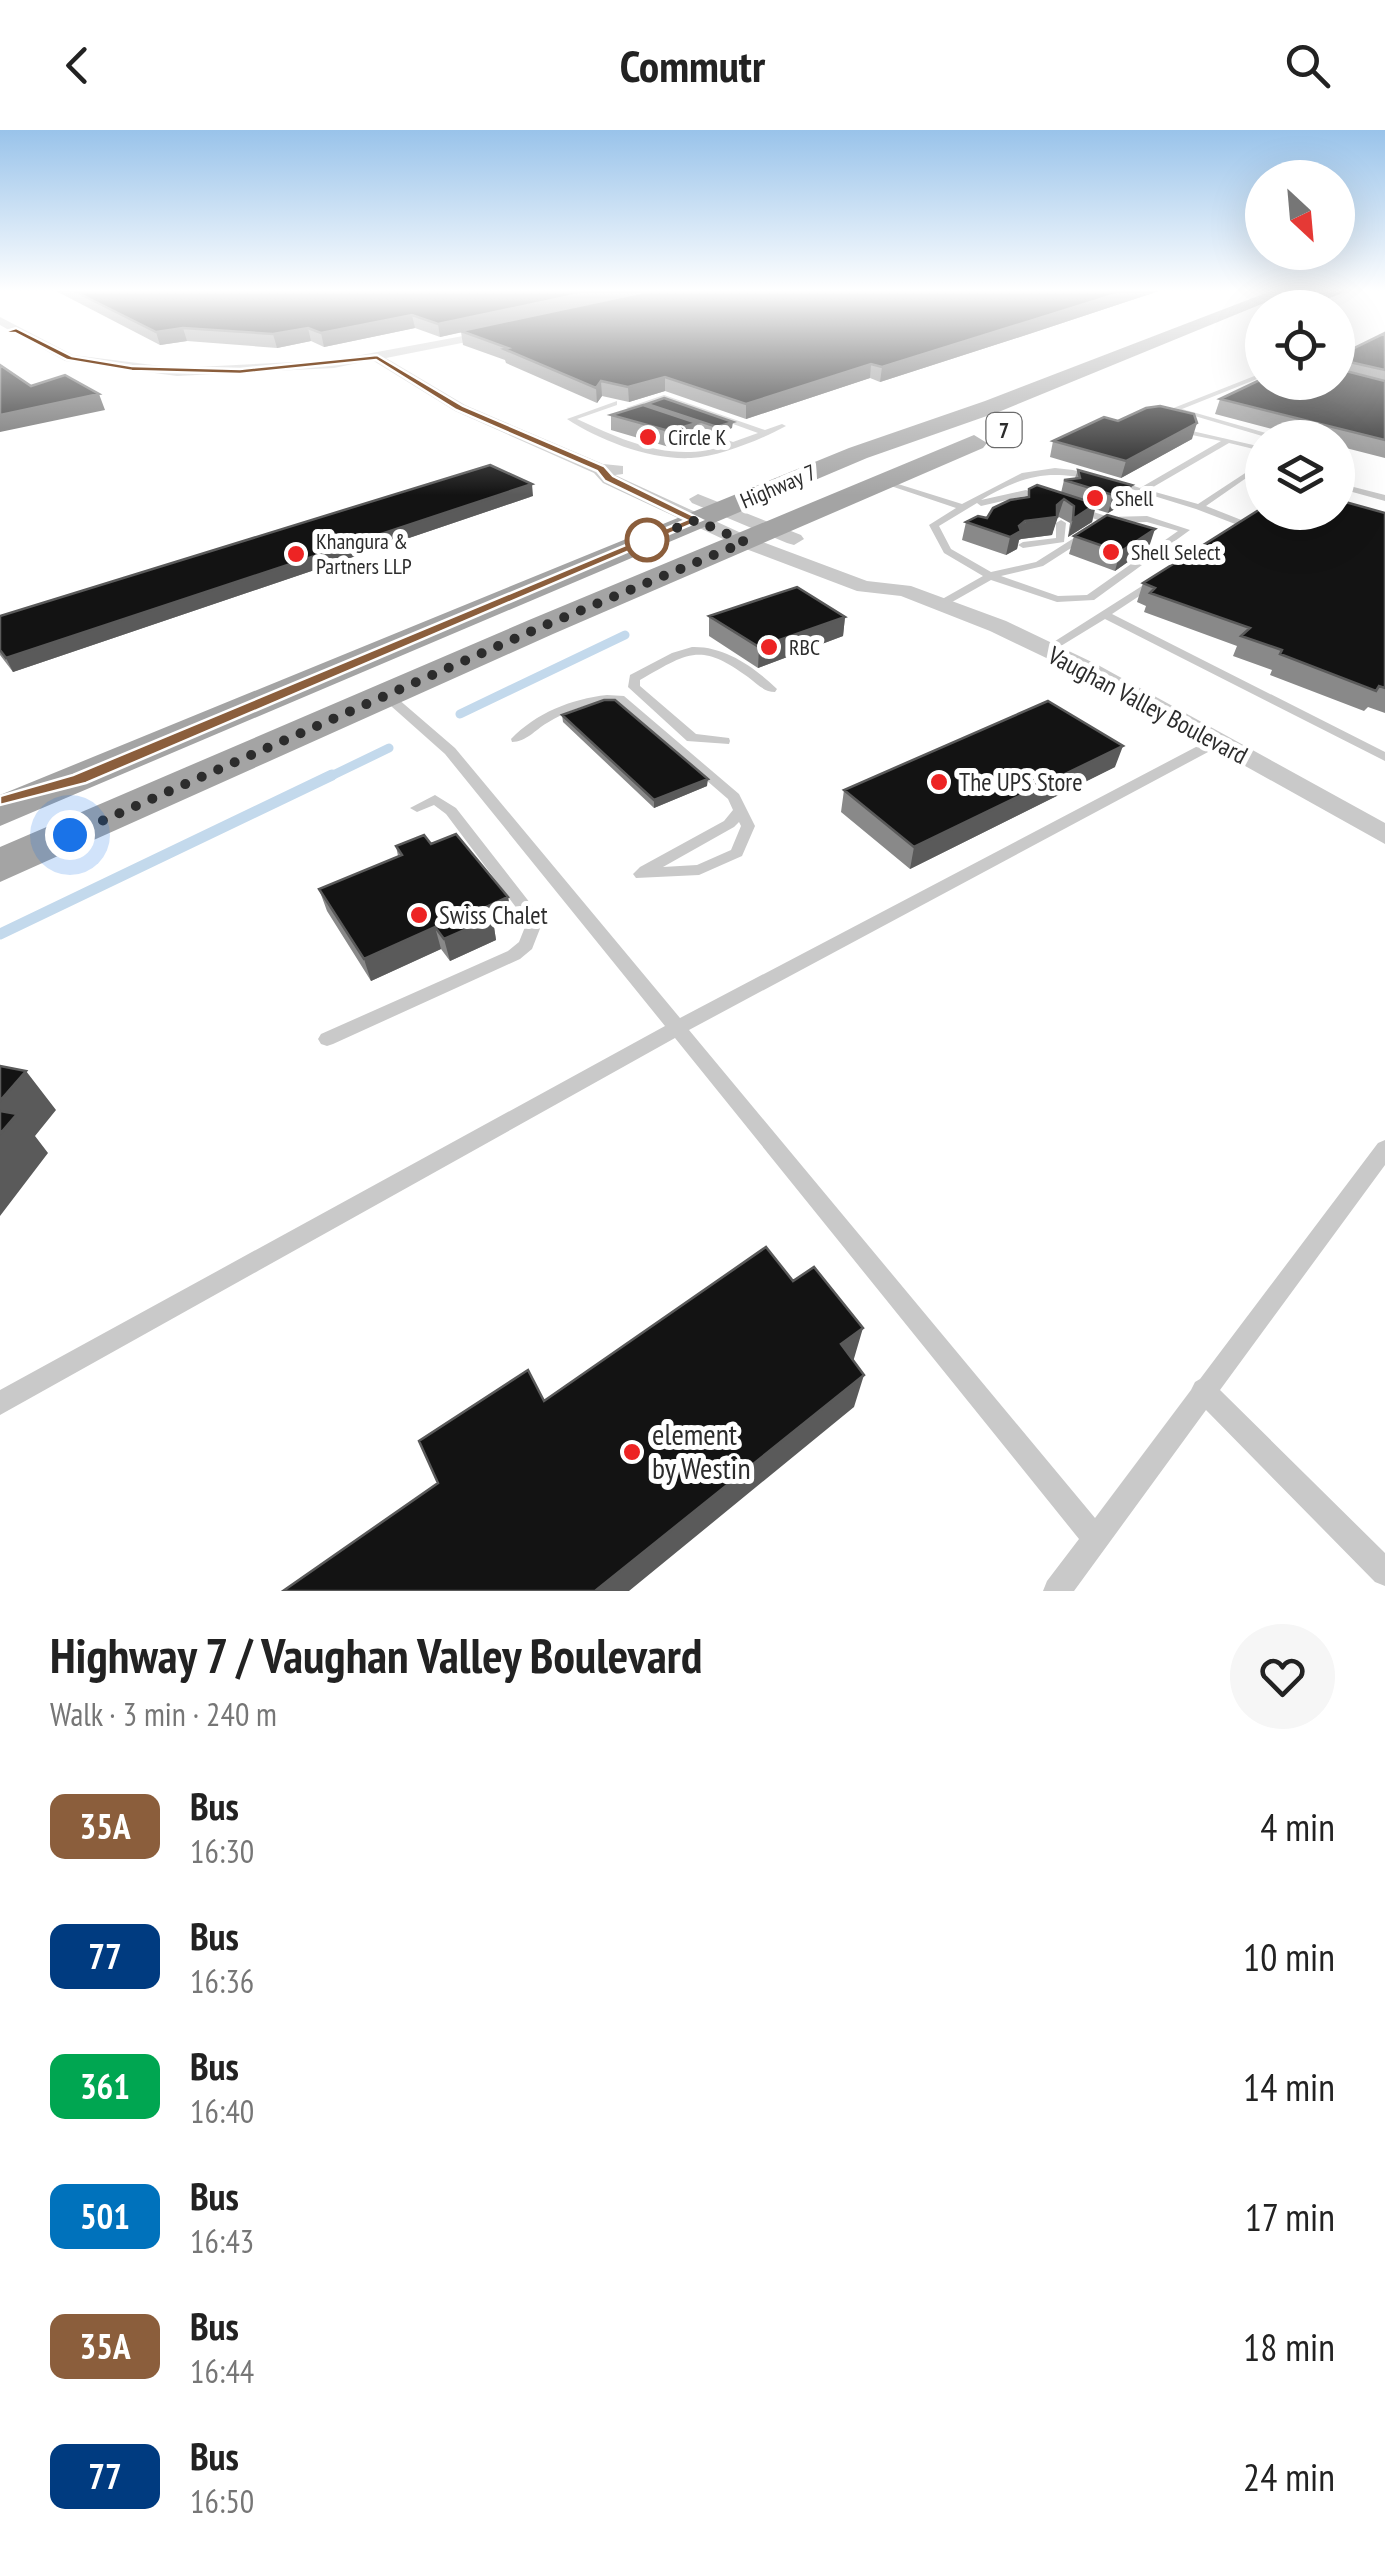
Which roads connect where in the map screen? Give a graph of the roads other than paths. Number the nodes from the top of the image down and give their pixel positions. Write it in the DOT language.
graph roads {
  1 [pos="77,359"];
  2 [pos="365,359"];
  3 [pos="379,359"];
  4 [pos="1124,359"];
  5 [pos="1165,359"];
  6 [pos="1245,381"];
  7 [pos="596,397"];
  8 [pos="614,403"];
  9 [pos="630,408"];
  10 [pos="1056,408"];
  11 [pos="645,413"];
  12 [pos="660,418"];
  13 [pos="702,419"];
  14 [pos="782,426"];
  15 [pos="1245,429"];
  16 [pos="1004,430"];
  17 [pos="718,432"];
  18 [pos="766,433"];
  19 [pos="1196,433"];
  20 [pos="708,436"];
  21 [pos="1227,441"];
  22 [pos="733,445"];
  23 [pos="1245,445"];
  24 [pos="600,469"];
  25 [pos="1245,476"];
  26 [pos="886,481"];
  27 [pos="1355,490"];
  28 [pos="1142,491"];
  29 [pos="1055,492"];
  30 [pos="1026,493"];
  31 [pos="1385,498"];
  32 [pos="1121,506"];
  33 [pos="963,507"];
  34 [pos="1199,507"];
  35 [pos="1006,511"];
  36 [pos="709,514"];
  37 [pos="1147,519"];
  38 [pos="1108,520"];
  39 [pos="1060,523"];
  40 [pos="1042,534"];
  41 [pos="1230,535"];
  42 [pos="758,536"];
  43 [pos="1065,541"];
  44 [pos="1024,545"];
  45 [pos="1167,574"];
  46 [pos="990,576"];
  47 [pos="941,604"];
  48 [pos="1104,614"];
  49 [pos="1047,650"];
  50 [pos="771,689"];
  51 [pos="386,696"];
  52 [pos="517,738"];
  53 [pos="724,741"];
  54 [pos="1218,741"];
  55 [pos="1385,757"];
  56 [pos="80,779"];
  57 [pos="0,800"];
  58 [pos="416,808"];
  59 [pos="741,810"];
  60 [pos="0,812"];
  61 [pos="1385,835"];
  62 [pos="0,866"];
  63 [pos="679,1027"];
  64 [pos="327,1039"];
  65 [pos="1385,1149"];
  66 [pos="1203,1390"];
  67 [pos="0,1403"];
  68 [pos="1094,1537"];
  69 [pos="1385,1572"];
  70 [pos="1057,1591"];
  1 -- 2 [label="street"];
  3 -- 24 [label="street"];
  4 -- 36 [label="main road, Highway 7 / 7"];
  5 -- 10 [label="main road, 7"];
  6 -- 15 [label="lane"];
  7 -- 8 [label="lane"];
  8 -- 9 [label="lane"];
  8 -- 22 [label="lane"];
  9 -- 11 [label="lane"];
  9 -- 13 [label="lane"];
  12 -- 13 [label="lane"];
  13 -- 18 [label="lane"];
  13 -- 20 [label="lane"];
  14 -- 18 [label="lane"];
  16 -- 26 [label="main road, Highway 7 / 7"];
  17 -- 20 [label="lane"];
  18 -- 22 [label="lane"];
  19 -- 21 [label="lane"];
  20 -- 22 [label="lane"];
  21 -- 23 [label="lane"];
  21 -- 28 [label="lane"];
  24 -- 36 [label="street"];
  24 -- 36 [label="street"];
  25 -- 34 [label="lane"];
  26 -- 33 [label="lane"];
  26 -- 42 [label="main road, Highway 7 / 7"];
  27 -- 31 [label="lane"];
  28 -- 33 [label="lane"];
  28 -- 34 [label="lane"];
  29 -- 30 [label="lane"];
  30 -- 33 [label="lane"];
  30 -- 38 [label="lane"];
  32 -- 37 [label="lane"];
  33 -- 35 [label="lane"];
  33 -- 46 [label="lane"];
  34 -- 41 [label="lane"];
  36 -- 42 [label="street, Vaughan Valley Boulevard"];
  36 -- 42 [label="street"];
  36 -- 56 [label="main road, Highway 7 / 7"];
  37 -- 38 [label="lane"];
  37 -- 46 [label="lane"];
  38 -- 43 [label="lane"];
  39 -- 43 [label="lane"];
  40 -- 43 [label="lane"];
  42 -- 47 [label="street, Vaughan Valley Boulevard"];
  42 -- 51 [label="main road, Highway 7 / 7"];
  43 -- 44 [label="lane"];
  43 -- 46 [label="lane"];
  45 -- 48 [label="lane"];
  46 -- 47 [label="lane"];
  47 -- 49 [label="street, Vaughan Valley Boulevard"];
  48 -- 49 [label="lane"];
  48 -- 55 [label="lane"];
  49 -- 54 [label="street, Vaughan Valley Boulevard"];
  50 -- 53 [label="lane"];
  51 -- 62 [label="main road, Highway 7 / 7"];
  51 -- 63 [label="lane"];
  52 -- 59 [label="lane"];
  54 -- 61 [label="street, Vaughan Valley Boulevard"];
  54 -- 63 [label="lane"];
  56 -- 57 [label="main road"];
  56 -- 60 [label="main road, Highway 7 / 7"];
  58 -- 64 [label="lane"];
  59 -- 59 [label="lane"];
  63 -- 67 [label="lane"];
  63 -- 68 [label="lane"];
  65 -- 66 [label="lane"];
  66 -- 68 [label="lane"];
  66 -- 69 [label="lane"];
  68 -- 70 [label="lane"];
}
